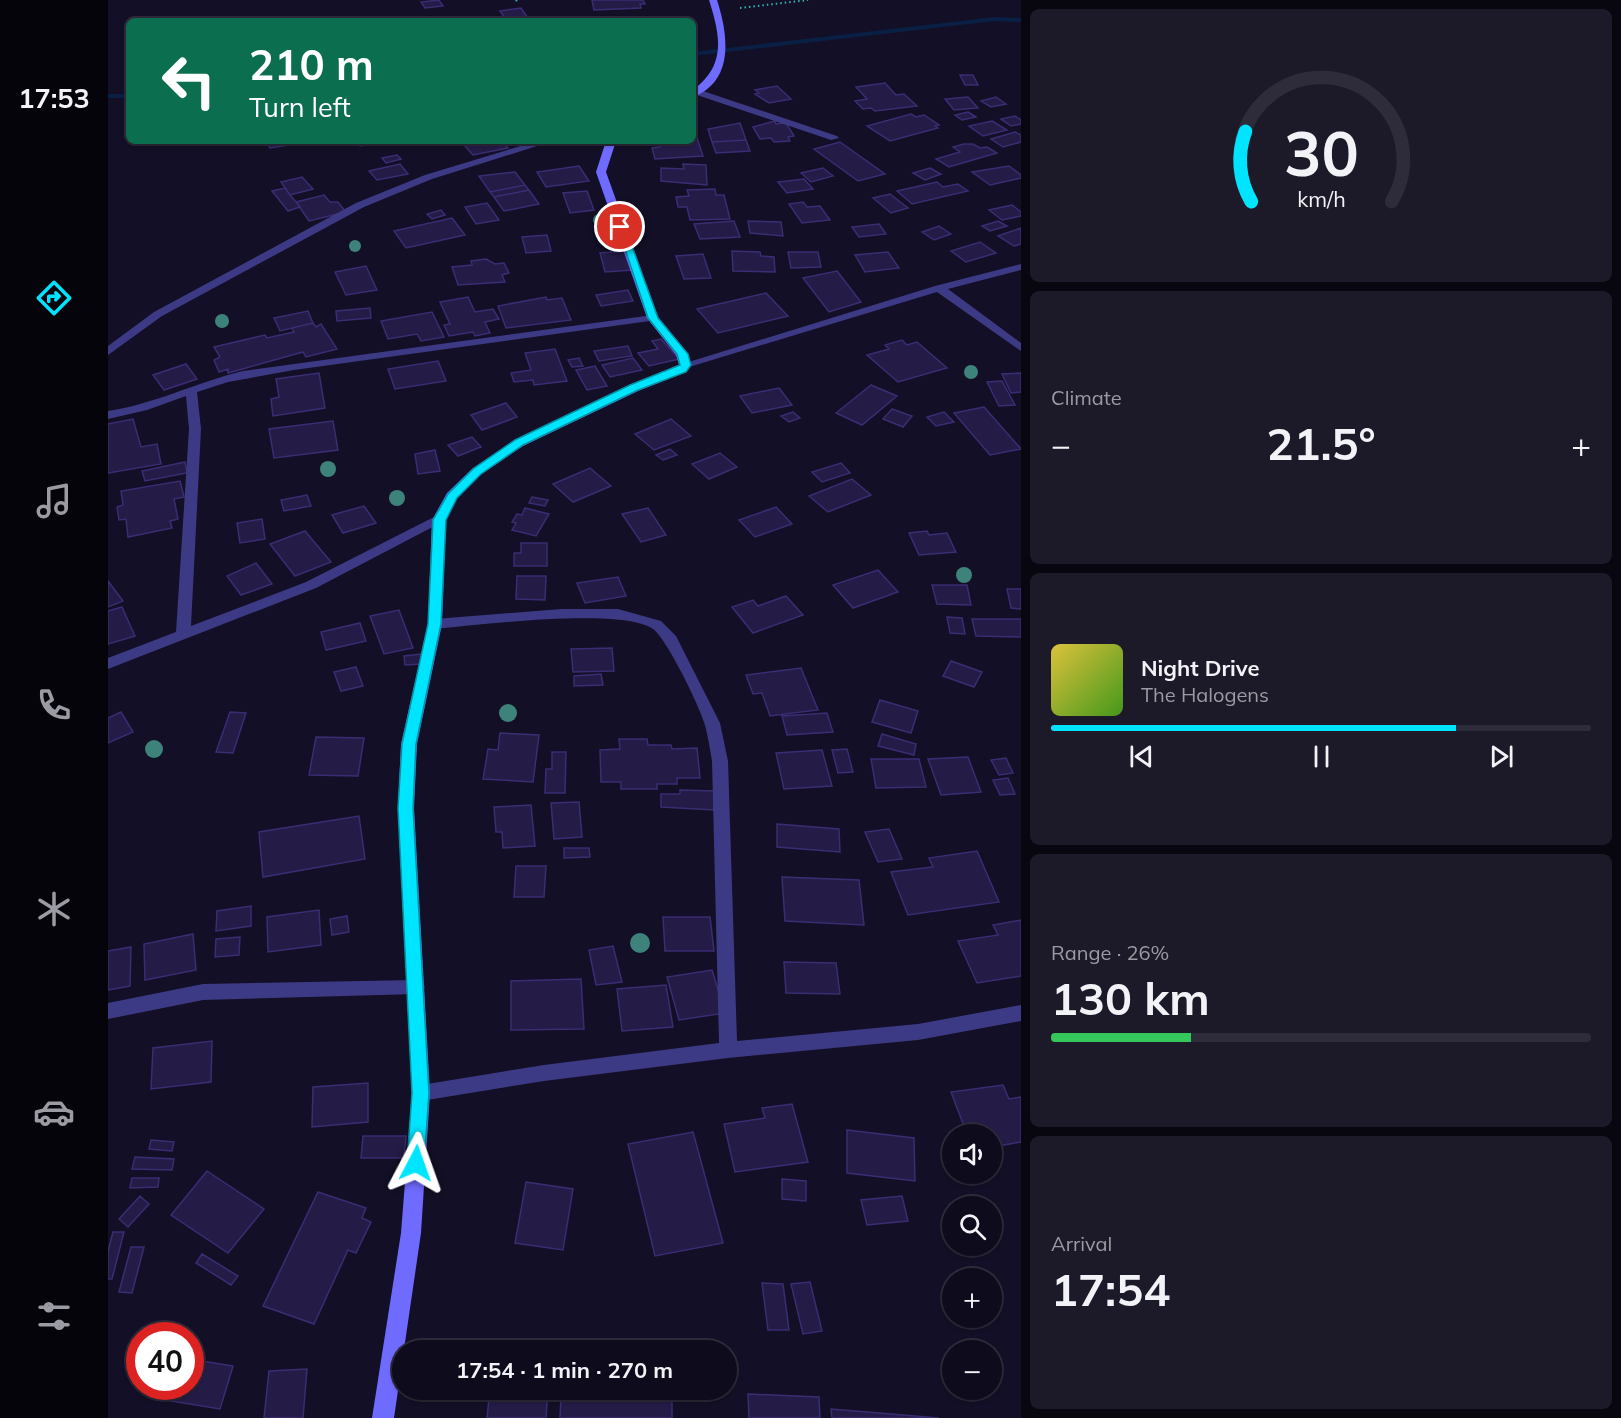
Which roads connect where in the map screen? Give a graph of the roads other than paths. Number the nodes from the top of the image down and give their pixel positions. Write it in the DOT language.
graph roads {
  1 [pos="715,4"];
  2 [pos="696,92"];
  3 [pos="696,93"];
  4 [pos="834,138"];
  5 [pos="537,144"];
  6 [pos="610,144"];
  7 [pos="1021,267"];
  8 [pos="939,288"];
  9 [pos="653,318"];
  10 [pos="1021,348"];
  11 [pos="108,352"];
  12 [pos="685,365"];
  13 [pos="191,389"];
  14 [pos="108,415"];
  15 [pos="440,520"];
  16 [pos="435,624"];
  17 [pos="183,636"];
  18 [pos="108,664"];
  19 [pos="416,987"];
  20 [pos="108,1011"];
  21 [pos="1021,1013"];
  22 [pos="728,1050"];
  23 [pos="421,1093"];
  24 [pos="383,1418"];
  1 -- 2 [label="street"];
  3 -- 4 [label="street"];
  5 -- 11 [label="street"];
  6 -- 9 [label="street"];
  7 -- 8 [label="street"];
  8 -- 10 [label="street"];
  8 -- 12 [label="street"];
  9 -- 12 [label="street"];
  9 -- 13 [label="street"];
  12 -- 15 [label="street"];
  13 -- 14 [label="street"];
  13 -- 17 [label="street"];
  15 -- 16 [label="street"];
  15 -- 17 [label="street"];
  16 -- 19 [label="street"];
  16 -- 22 [label="street"];
  17 -- 18 [label="street"];
  19 -- 20 [label="street"];
  19 -- 23 [label="street"];
  21 -- 22 [label="street"];
  22 -- 23 [label="street"];
  23 -- 24 [label="street"];
}
